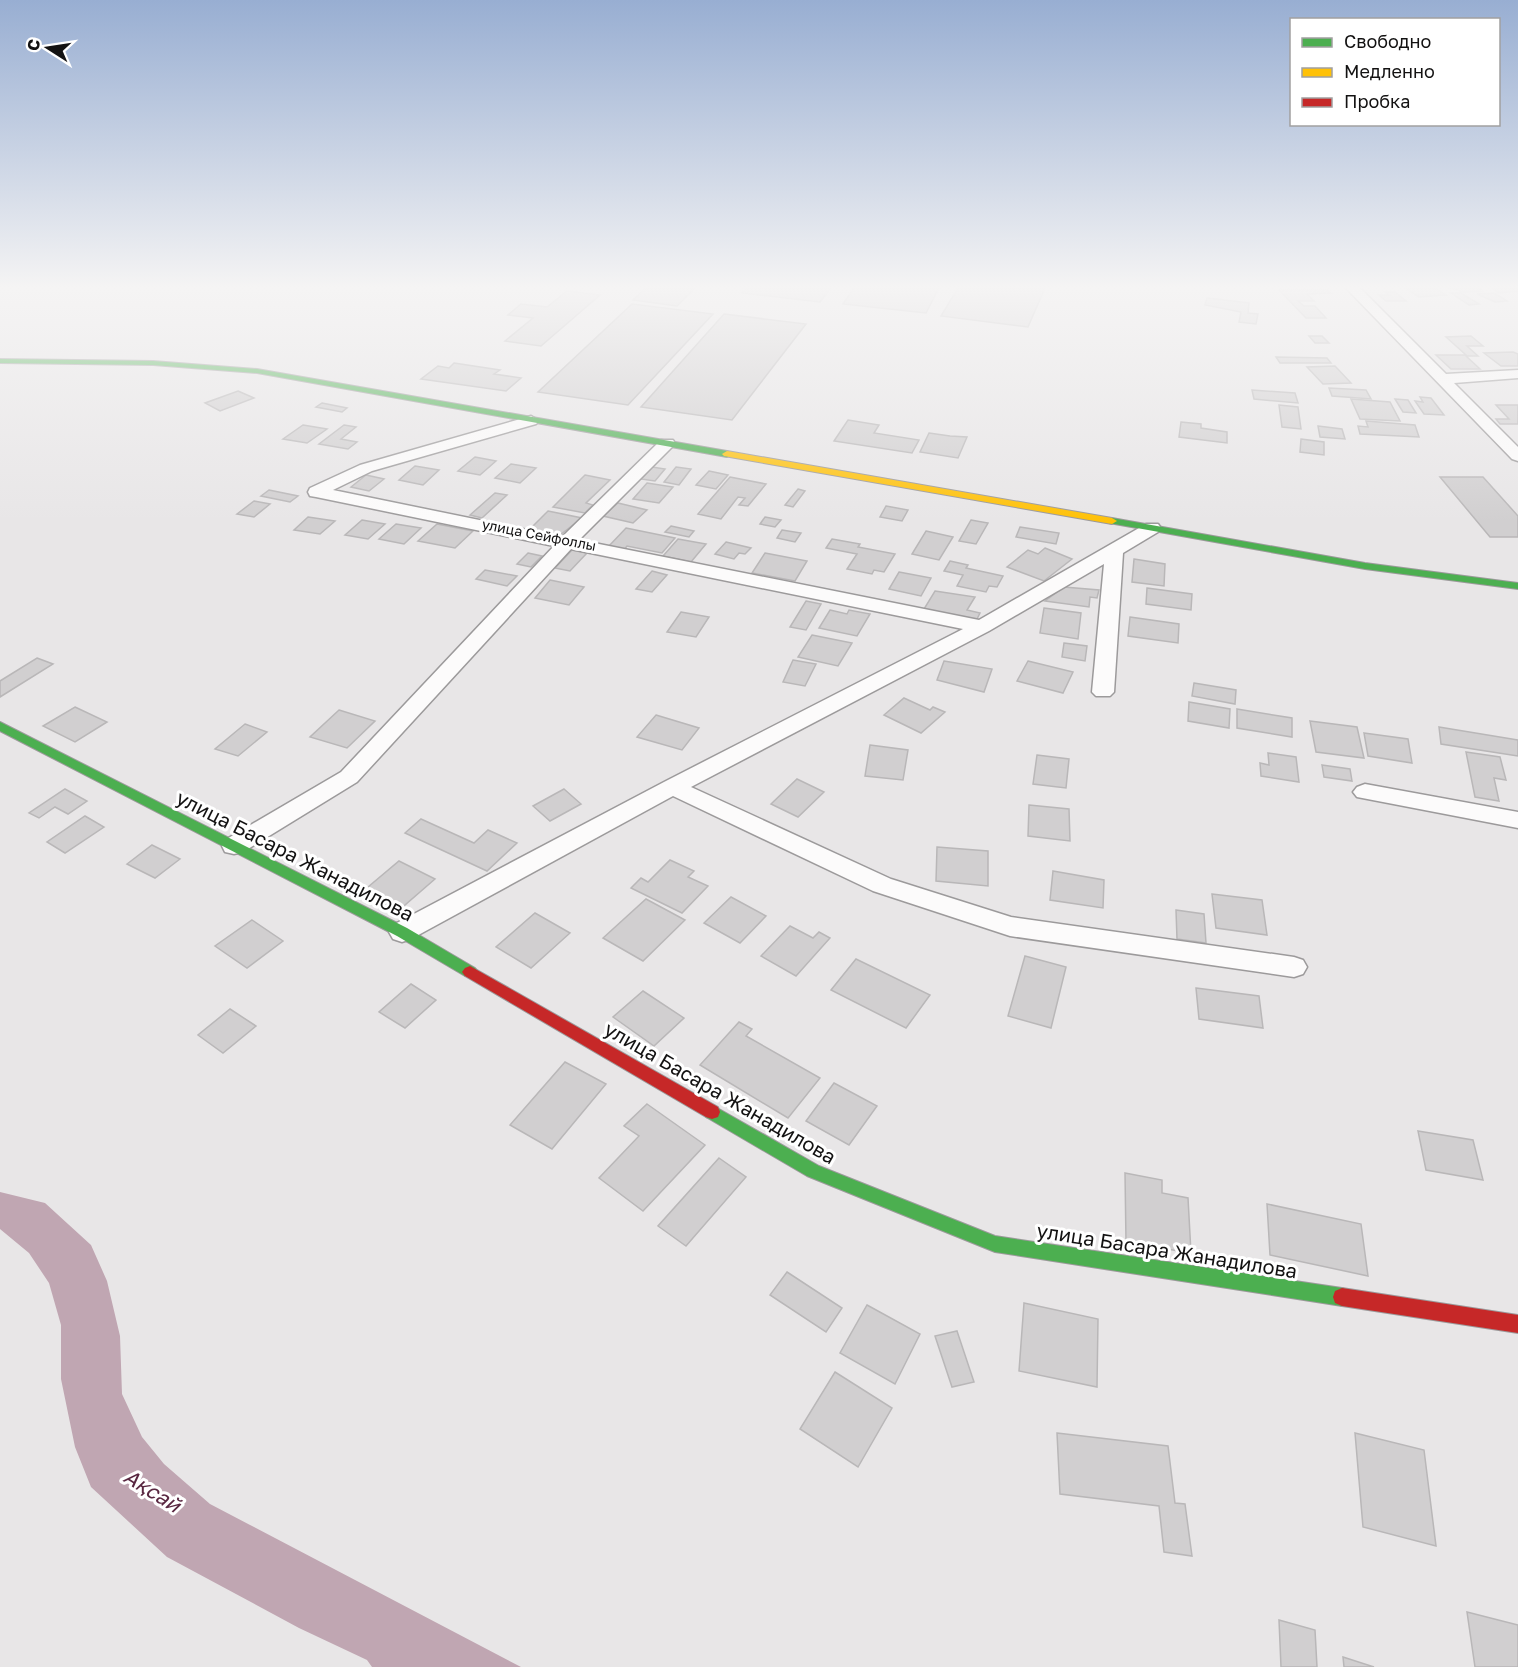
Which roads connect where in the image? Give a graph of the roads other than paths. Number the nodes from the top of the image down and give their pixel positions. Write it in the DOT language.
graph roads {
  1 [pos="189,366"];
  2 [pos="1428,366"];
  3 [pos="1518,374"];
  4 [pos="1441,379"];
  5 [pos="531,421"];
  6 [pos="667,443"];
  7 [pos="1518,456"];
  8 [pos="1152,528"];
  9 [pos="567,541"];
  10 [pos="1114,549"];
  11 [pos="1518,586"];
  12 [pos="982,627"];
  13 [pos="1103,692"];
  14 [pos="0,726"];
  15 [pos="672,787"];
  16 [pos="1365,792"];
  17 [pos="1518,820"];
  18 [pos="234,846"];
  19 [pos="402,932"];
  20 [pos="1294,968"];
  21 [pos="1518,1324"];
  1 -- 5 [label="street"];
  2 -- 4 [label="street"];
  3 -- 4 [label="street"];
  4 -- 7 [label="street"];
  5 -- 6 [label="street"];
  5 -- 9 [label="street, улица Сейфоллы"];
  6 -- 8 [label="street"];
  6 -- 9 [label="street"];
  8 -- 10 [label="street"];
  8 -- 11 [label="street"];
  9 -- 12 [label="street, улица Сейфоллы"];
  9 -- 18 [label="street"];
  10 -- 12 [label="street"];
  10 -- 13 [label="street"];
  12 -- 15 [label="street"];
  14 -- 18 [label="street, улица Басара Жанадилова"];
  15 -- 19 [label="street"];
  15 -- 20 [label="street"];
  16 -- 17 [label="street"];
  18 -- 19 [label="street, улица Басара Жанадилова"];
  19 -- 21 [label="street, улица Басара Жанадилова"];
}
